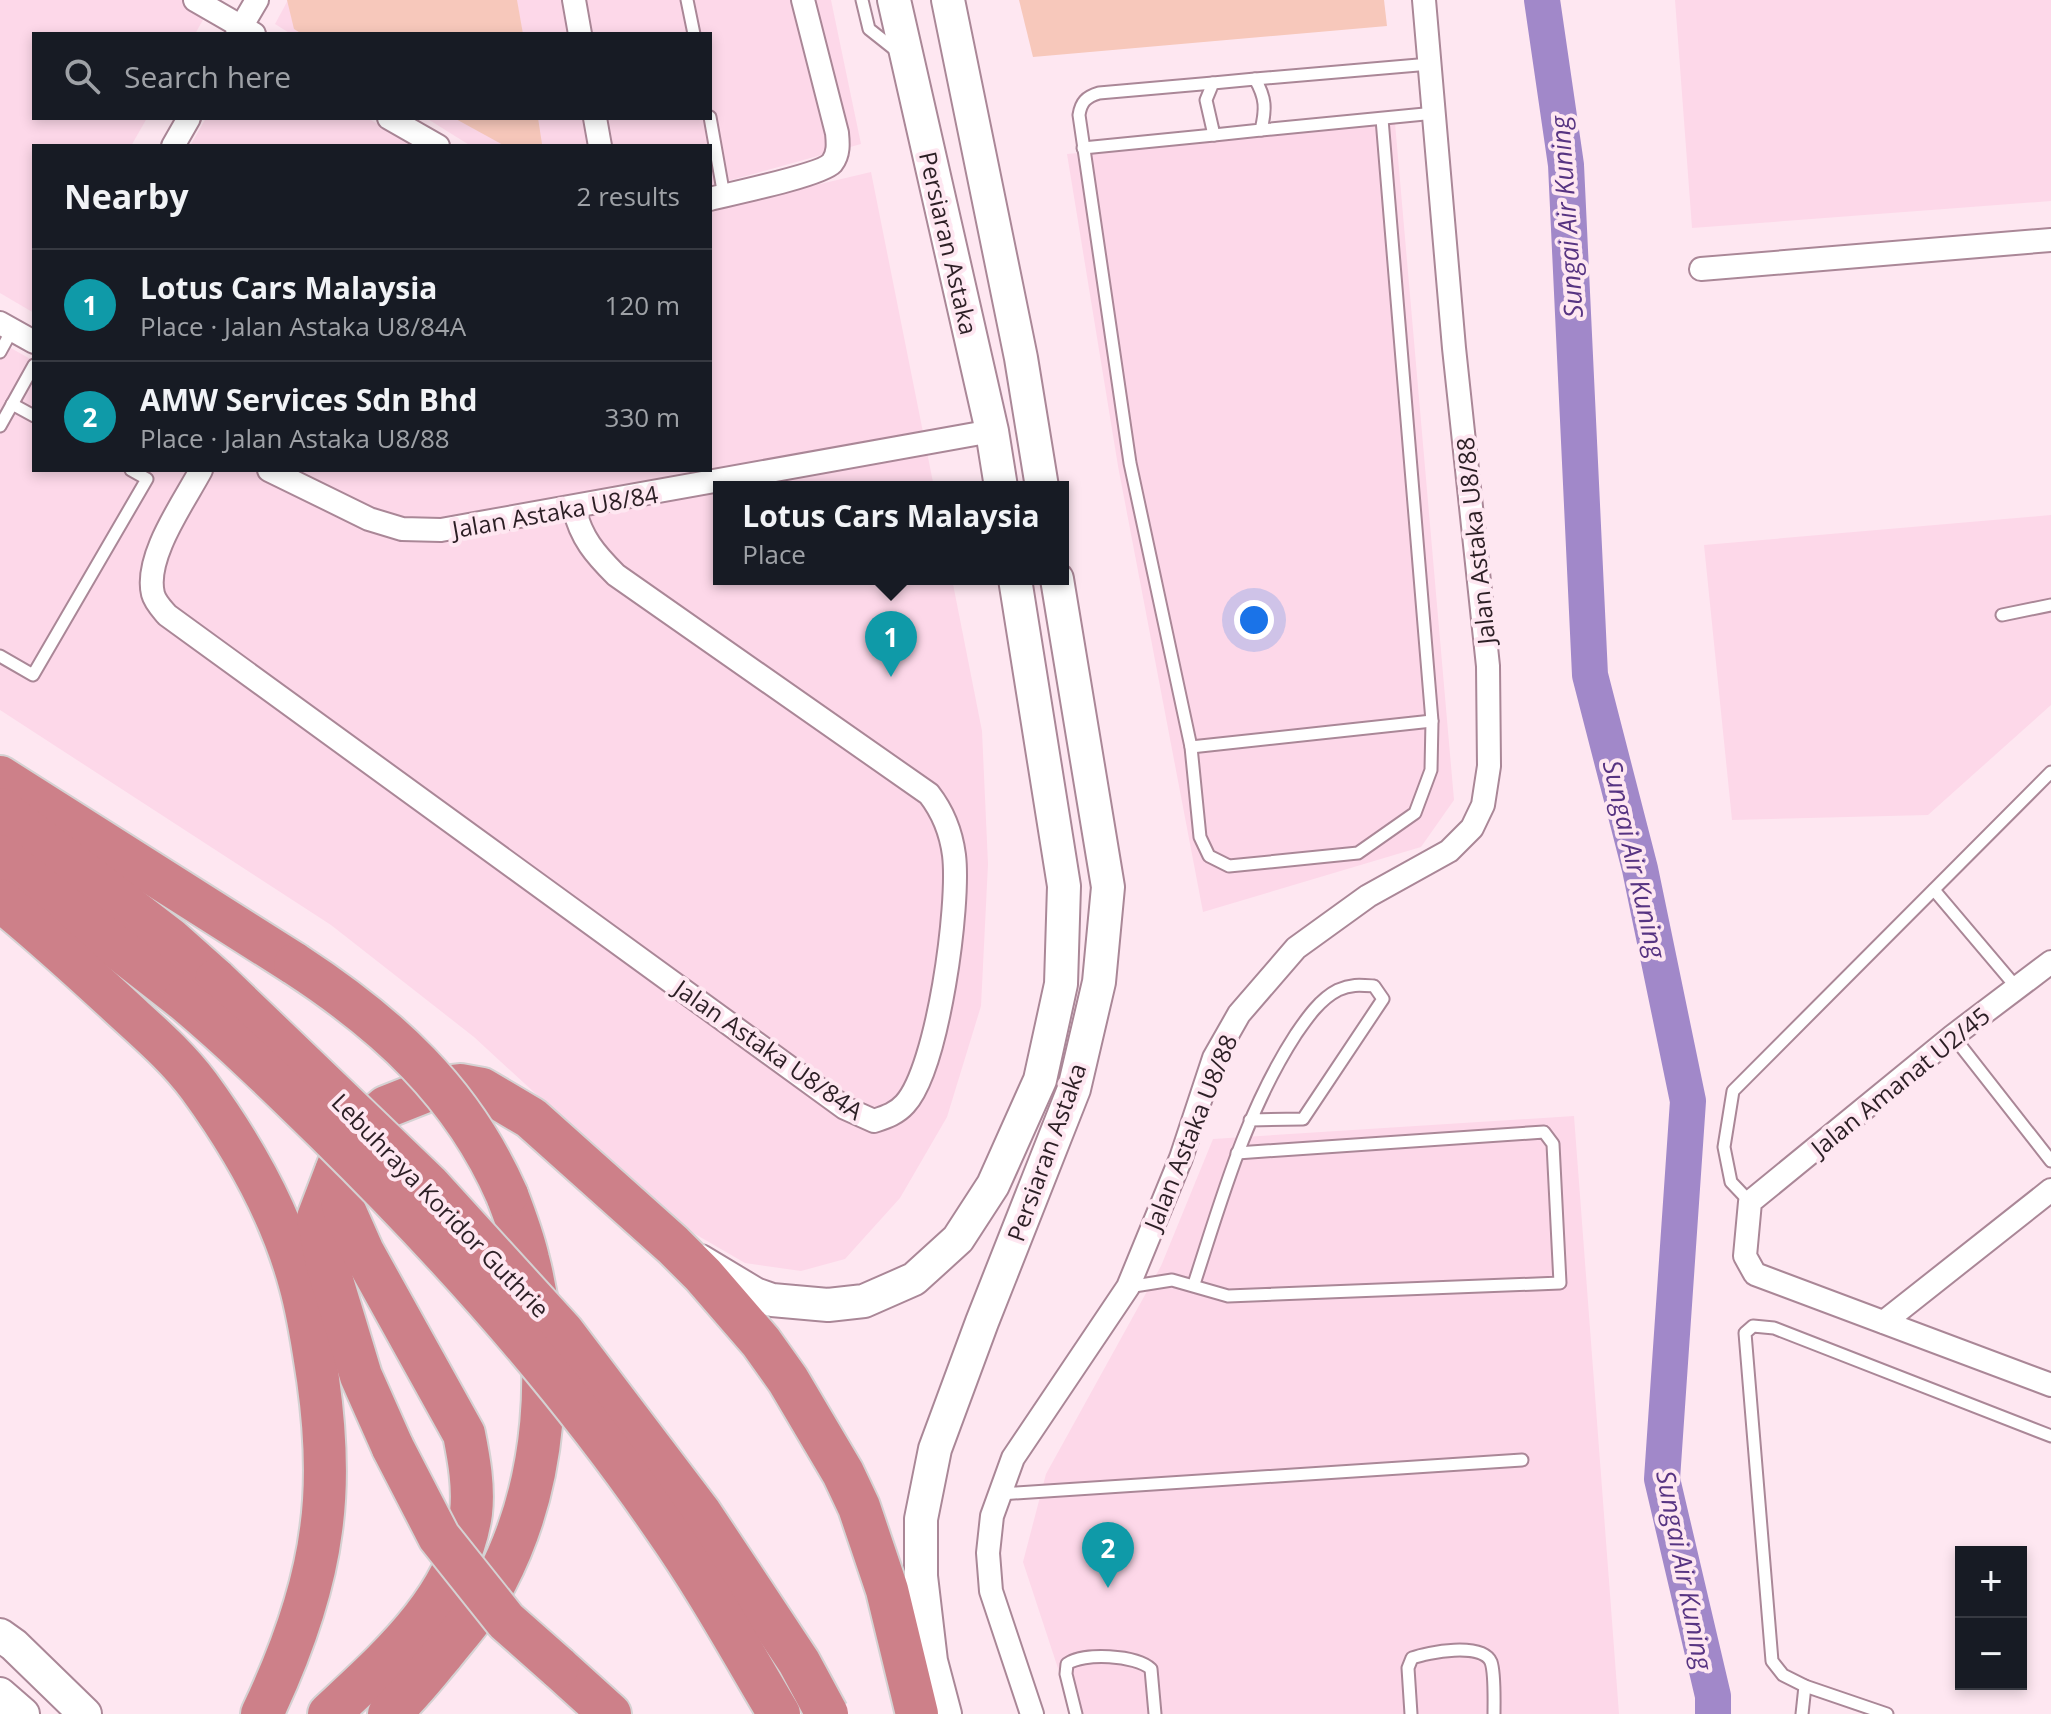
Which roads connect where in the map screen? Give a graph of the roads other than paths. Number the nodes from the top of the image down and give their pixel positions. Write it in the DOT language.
graph roads {
  1 [pos="195,0"];
  2 [pos="257,0"];
  3 [pos="574,0"];
  4 [pos="687,0"];
  5 [pos="803,0"];
  6 [pos="862,0"];
  7 [pos="894,0"];
  8 [pos="948,0"];
  9 [pos="1424,0"];
  10 [pos="244,31"];
  11 [pos="580,32"];
  12 [pos="694,32"];
  13 [pos="908,59"];
  14 [pos="1431,64"];
  15 [pos="1255,79"];
  16 [pos="1213,83"];
  17 [pos="1435,113"];
  18 [pos="1382,119"];
  19 [pos="188,120"];
  20 [pos="392,120"];
  21 [pos="595,120"];
  22 [pos="710,120"];
  23 [pos="1261,130"];
  24 [pos="1214,135"];
  25 [pos="174,144"];
  26 [pos="434,144"];
  27 [pos="600,144"];
  28 [pos="1083,148"];
  29 [pos="717,197"];
  30 [pos="2051,240"];
  31 [pos="1701,269"];
  32 [pos="6,326"];
  33 [pos="32,341"];
  34 [pos="0,352"];
  35 [pos="1021,358"];
  36 [pos="32,369"];
  37 [pos="12,404"];
  38 [pos="32,415"];
  39 [pos="0,426"];
  40 [pos="992,431"];
  41 [pos="135,472"];
  42 [pos="200,472"];
  43 [pos="273,472"];
  44 [pos="721,481"];
  45 [pos="1000,481"];
  46 [pos="1041,481"];
  47 [pos="713,482"];
  48 [pos="574,508"];
  49 [pos="1016,585"];
  50 [pos="1058,585"];
  51 [pos="2051,605"];
  52 [pos="2002,615"];
  53 [pos="0,656"];
  54 [pos="1432,721"];
  55 [pos="1191,747"];
  56 [pos="2051,772"];
  57 [pos="0,777"];
  58 [pos="0,809"];
  59 [pos="0,856"];
  60 [pos="1934,890"];
  61 [pos="0,900"];
  62 [pos="2051,962"];
  63 [pos="2017,988"];
  64 [pos="200,990"];
  65 [pos="1953,1036"];
  66 [pos="1250,1120"];
  67 [pos="1237,1153"];
  68 [pos="2051,1161"];
  69 [pos="336,1172"];
  70 [pos="2051,1190"];
  71 [pos="1750,1202"];
  72 [pos="673,1245"];
  73 [pos="1194,1284"];
  74 [pos="1128,1287"];
  75 [pos="1884,1322"];
  76 [pos="2051,1385"];
  77 [pos="2051,1436"];
  78 [pos="1522,1460"];
  79 [pos="1000,1494"];
  80 [pos="0,1635"];
  81 [pos="1805,1686"];
  82 [pos="0,1694"];
  83 [pos="23,1714"];
  84 [pos="85,1714"];
  85 [pos="262,1714"];
  86 [pos="329,1714"];
  87 [pos="389,1714"];
  88 [pos="610,1714"];
  89 [pos="779,1714"];
  90 [pos="827,1714"];
  91 [pos="917,1714"];
  92 [pos="945,1714"];
  93 [pos="1032,1714"];
  94 [pos="1076,1714"];
  95 [pos="1155,1714"];
  96 [pos="1411,1714"];
  97 [pos="1494,1714"];
  98 [pos="1802,1714"];
  99 [pos="1887,1714"];
  1 -- 10 [label="street"];
  2 -- 10 [label="street"];
  3 -- 11 [label="street"];
  4 -- 12 [label="lane"];
  5 -- 29 [label="street"];
  6 -- 13 [label="lane"];
  7 -- 13 [label="main road, Persiaran Astaka"];
  8 -- 35 [label="main road, Persiaran Astaka"];
  9 -- 14 [label="street, Jalan Astaka U8/88"];
  13 -- 40 [label="main road, Persiaran Astaka"];
  14 -- 15 [label="lane"];
  14 -- 17 [label="street, Jalan Astaka U8/88"];
  15 -- 16 [label="lane"];
  15 -- 23 [label="lane"];
  16 -- 24 [label="lane"];
  16 -- 28 [label="lane"];
  17 -- 18 [label="lane"];
  17 -- 74 [label="street, Jalan Astaka U8/88"];
  18 -- 23 [label="lane"];
  18 -- 54 [label="lane"];
  19 -- 25 [label="street"];
  20 -- 26 [label="street"];
  21 -- 27 [label="street"];
  22 -- 29 [label="lane"];
  23 -- 24 [label="lane"];
  24 -- 28 [label="lane"];
  28 -- 55 [label="lane"];
  30 -- 31 [label="street"];
  32 -- 33 [label="street"];
  32 -- 34 [label="lane"];
  35 -- 40 [label="main road"];
  35 -- 46 [label="main road, Persiaran Astaka"];
  36 -- 37 [label="lane"];
  37 -- 38 [label="lane"];
  37 -- 39 [label="lane"];
  40 -- 44 [label="street, Jalan Astaka U8/84"];
  40 -- 45 [label="main road, Persiaran Astaka"];
  41 -- 53 [label="lane"];
  42 -- 48 [label="street, Jalan Astaka U8/84A"];
  43 -- 48 [label="street, Jalan Astaka U8/84"];
  47 -- 48 [label="street, Jalan Astaka U8/84"];
  49 -- 72 [label="main road, Persiaran Astaka"];
  50 -- 92 [label="main road, Persiaran Astaka"];
  51 -- 52 [label="lane"];
  54 -- 55 [label="lane"];
  54 -- 55 [label="lane"];
  56 -- 60 [label="lane"];
  57 -- 87 [label="highway, bridge"];
  58 -- 64 [label="highway, Lebuhraya Koridor Guthrie"];
  59 -- 64 [label="highway, Lebuhraya Koridor Guthrie"];
  60 -- 63 [label="lane"];
  60 -- 71 [label="lane"];
  61 -- 85 [label="highway"];
  62 -- 63 [label="street, Jalan Amanat U2/45"];
  63 -- 65 [label="street, Jalan Amanat U2/45"];
  64 -- 89 [label="highway, Lebuhraya Koridor Guthrie, bridge"];
  64 -- 90 [label="highway, Lebuhraya Koridor Guthrie, bridge"];
  65 -- 68 [label="lane"];
  65 -- 71 [label="street, Jalan Amanat U2/45"];
  66 -- 66 [label="lane"];
  66 -- 67 [label="lane"];
  67 -- 73 [label="lane"];
  67 -- 73 [label="lane"];
  69 -- 72 [label="highway"];
  69 -- 86 [label="highway"];
  69 -- 88 [label="highway, bridge"];
  70 -- 75 [label="street"];
  71 -- 75 [label="street"];
  72 -- 91 [label="highway"];
  73 -- 74 [label="lane"];
  74 -- 79 [label="street, Jalan Astaka U8/88"];
  75 -- 76 [label="street"];
  77 -- 81 [label="lane"];
  78 -- 79 [label="lane"];
  79 -- 93 [label="street, Jalan Astaka U8/88"];
  80 -- 84 [label="main road"];
  81 -- 98 [label="lane"];
  81 -- 99 [label="lane"];
  82 -- 83 [label="main road"];
  94 -- 95 [label="lane"];
  96 -- 97 [label="lane"];
}
